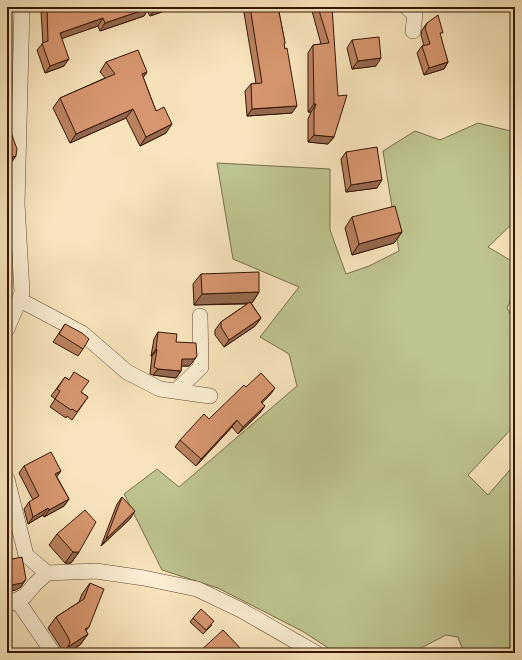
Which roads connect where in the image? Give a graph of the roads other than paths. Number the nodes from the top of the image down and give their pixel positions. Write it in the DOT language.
graph roads {
  1 [pos="22,7"];
  2 [pos="406,7"];
  3 [pos="413,31"];
  4 [pos="20,300"];
  5 [pos="200,316"];
  6 [pos="7,329"];
  7 [pos="176,391"];
  8 [pos="210,396"];
  9 [pos="7,479"];
  10 [pos="47,573"];
  11 [pos="12,603"];
  12 [pos="53,653"];
  13 [pos="316,653"];
  1 -- 4 [label="street"];
  2 -- 3 [label="street"];
  4 -- 6 [label="street"];
  4 -- 7 [label="street"];
  5 -- 7 [label="street"];
  7 -- 8 [label="street"];
  9 -- 10 [label="street"];
  10 -- 11 [label="street"];
  10 -- 13 [label="street"];
  11 -- 12 [label="street"];
}
